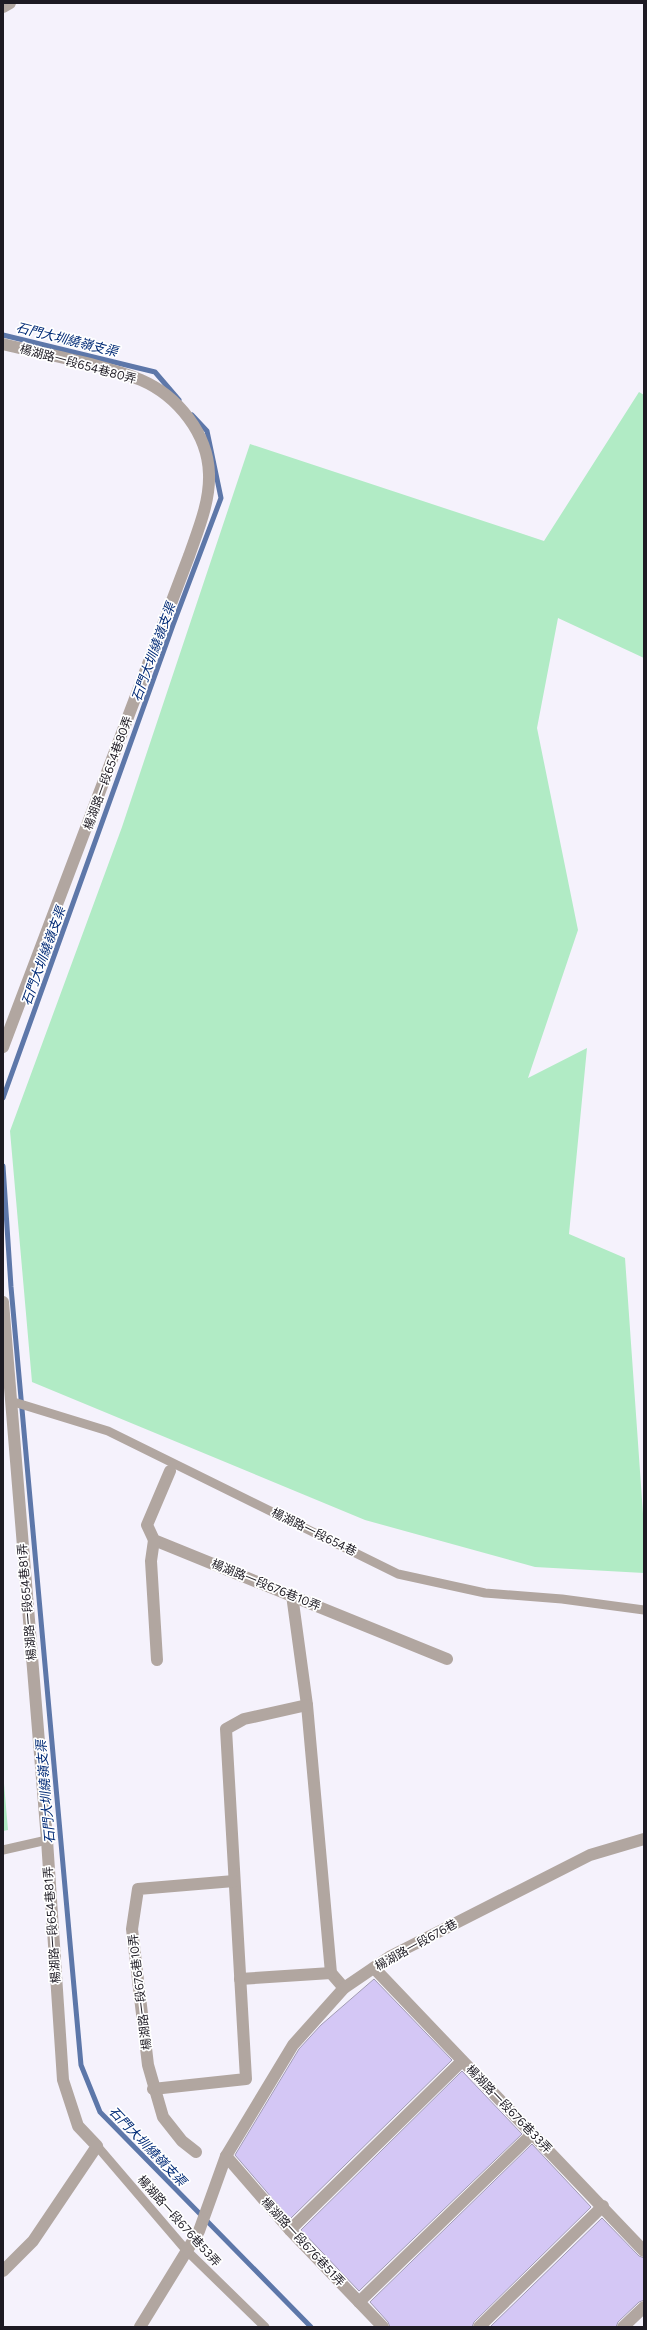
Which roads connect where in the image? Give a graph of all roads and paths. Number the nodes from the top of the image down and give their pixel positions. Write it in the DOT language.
graph roads {
  1 [pos="10,3"];
  2 [pos="3,7"];
  3 [pos="3,344"];
  4 [pos="3,1047"];
  5 [pos="3,1302"];
  6 [pos="10,1396"];
  7 [pos="170,1471"];
  8 [pos="154,1540"];
  9 [pos="292,1595"];
  10 [pos="644,1610"];
  11 [pos="448,1659"];
  12 [pos="157,1660"];
  13 [pos="307,1705"];
  14 [pos="644,1839"];
  15 [pos="47,1840"];
  16 [pos="3,1850"];
  17 [pos="234,1881"];
  18 [pos="374,1968"];
  19 [pos="331,1973"];
  20 [pos="240,1979"];
  21 [pos="344,1988"];
  22 [pos="462,2061"];
  23 [pos="153,2089"];
  24 [pos="532,2134"];
  25 [pos="97,2146"];
  26 [pos="196,2152"];
  27 [pos="226,2156"];
  28 [pos="602,2206"];
  29 [pos="290,2230"];
  30 [pos="186,2250"];
  31 [pos="644,2251"];
  32 [pos="3,2271"];
  33 [pos="359,2302"];
  34 [pos="644,2307"];
  35 [pos="140,2327"];
  36 [pos="264,2327"];
  37 [pos="382,2327"];
  38 [pos="479,2327"];
  39 [pos="623,2327"];
  1 -- 2 [label="street"];
  3 -- 4 [label="street, 楊湖路一段654巷80弄"];
  5 -- 6 [label="street"];
  6 -- 10 [label="lane, 楊湖路一段654巷"];
  6 -- 15 [label="street, 楊湖路一段654巷81弄"];
  7 -- 8 [label="street"];
  8 -- 9 [label="street, 楊湖路一段676巷10弄"];
  8 -- 12 [label="street"];
  9 -- 11 [label="street, 楊湖路一段676巷10弄"];
  9 -- 13 [label="street"];
  13 -- 17 [label="street"];
  13 -- 19 [label="street"];
  14 -- 18 [label="street, 楊湖路一段676巷"];
  15 -- 16 [label="lane"];
  15 -- 25 [label="street, 楊湖路一段654巷81弄"];
  17 -- 20 [label="street"];
  17 -- 23 [label="street, 楊湖路一段676巷10弄"];
  18 -- 21 [label="street, 楊湖路一段676巷"];
  18 -- 22 [label="street, 楊湖路一段676巷33弄"];
  19 -- 20 [label="street"];
  19 -- 21 [label="street"];
  20 -- 23 [label="street"];
  21 -- 27 [label="street, 楊湖路一段676巷"];
  22 -- 24 [label="street, 楊湖路一段676巷33弄"];
  22 -- 29 [label="street"];
  23 -- 26 [label="street, 楊湖路一段676巷10弄"];
  24 -- 28 [label="street, 楊湖路一段676巷33弄"];
  24 -- 33 [label="street"];
  25 -- 30 [label="lane, 楊湖路一段676巷53弄"];
  25 -- 32 [label="street"];
  27 -- 29 [label="street, 楊湖路一段676巷51弄"];
  27 -- 30 [label="street, 楊湖路一段676巷"];
  28 -- 31 [label="street, 楊湖路一段676巷33弄"];
  28 -- 38 [label="street"];
  29 -- 33 [label="street, 楊湖路一段676巷51弄"];
  30 -- 35 [label="street"];
  30 -- 36 [label="lane, 楊湖路一段676巷53弄"];
  33 -- 37 [label="street, 楊湖路一段676巷51弄"];
  34 -- 39 [label="street"];
}
